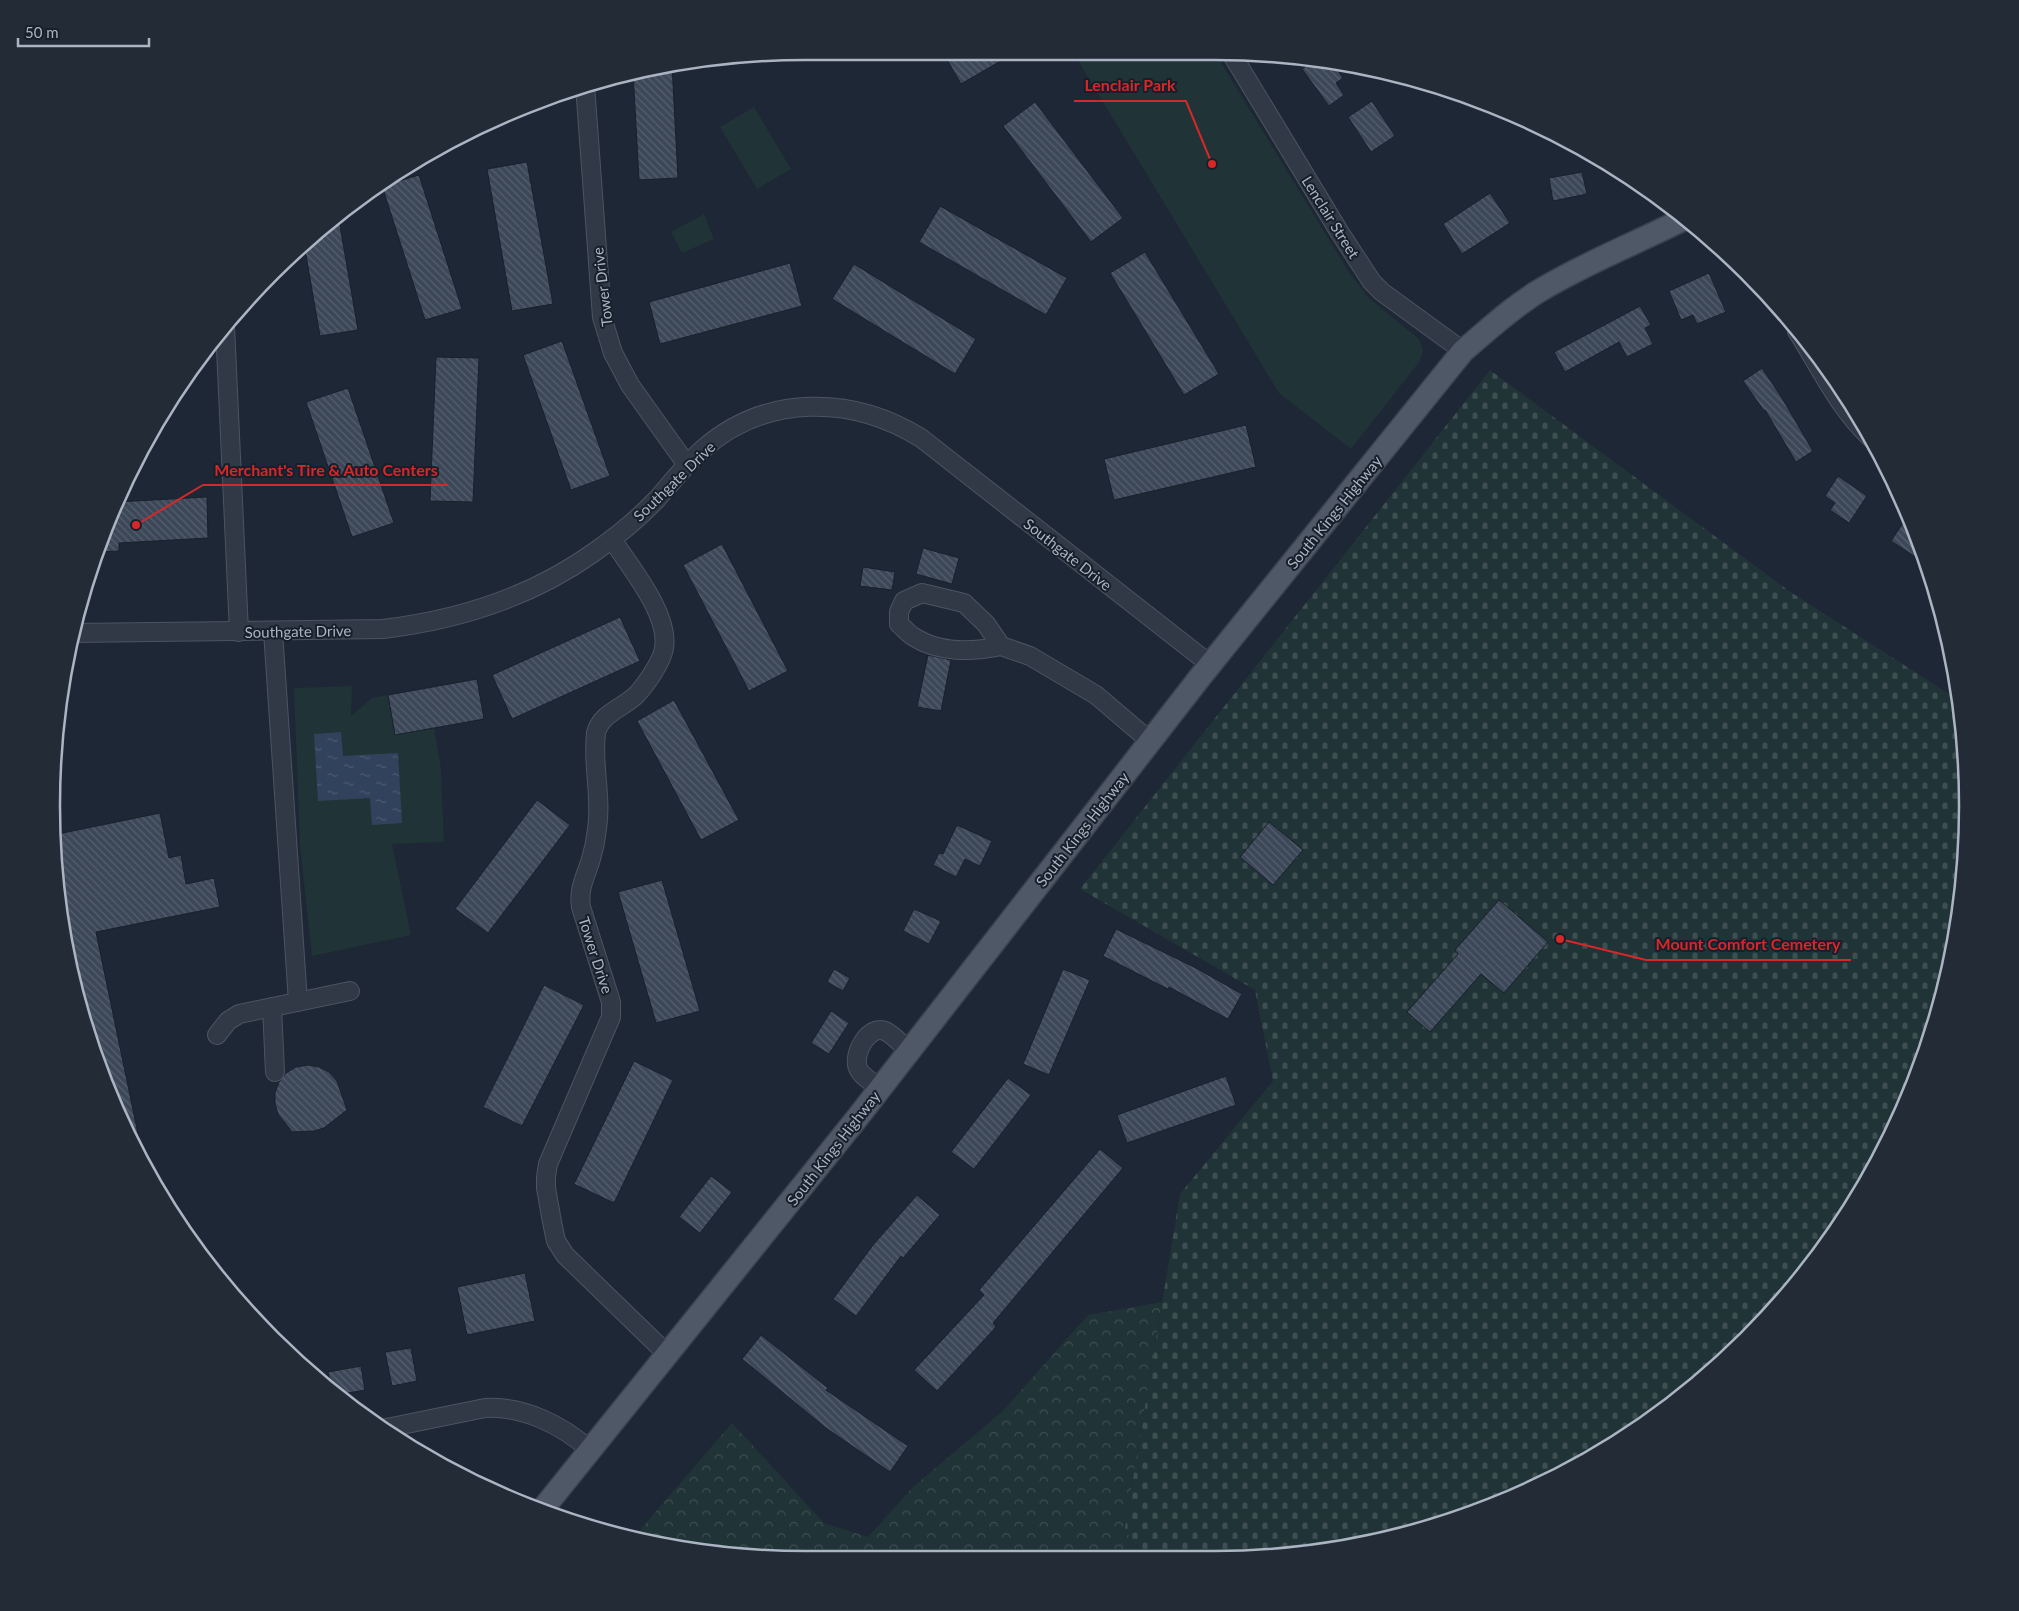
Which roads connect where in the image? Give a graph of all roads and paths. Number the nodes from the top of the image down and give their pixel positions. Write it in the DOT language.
graph roads {
  1 [pos="1236,61"];
  2 [pos="587,93"];
  3 [pos="1677,222"];
  4 [pos="226,338"];
  5 [pos="1464,351"];
  6 [pos="687,465"];
  7 [pos="612,539"];
  8 [pos="273,631"];
  9 [pos="239,632"];
  10 [pos="80,633"];
  11 [pos="1002,646"];
  12 [pos="1211,664"];
  13 [pos="1150,741"];
  14 [pos="350,991"];
  15 [pos="298,1002"];
  16 [pos="272,1007"];
  17 [pos="217,1035"];
  18 [pos="909,1051"];
  19 [pos="275,1072"];
  20 [pos="880,1088"];
  21 [pos="668,1355"];
  22 [pos="395,1427"];
  23 [pos="590,1450"];
  24 [pos="547,1504"];
  1 -- 5 [label="street, Lenclair Street"];
  2 -- 6 [label="street, Tower Drive"];
  3 -- 5 [label="main road, South Kings Highway"];
  4 -- 9 [label="street"];
  5 -- 12 [label="main road, South Kings Highway"];
  6 -- 7 [label="street, Southgate Drive"];
  6 -- 12 [label="street, Southgate Drive"];
  7 -- 8 [label="street, Southgate Drive"];
  7 -- 21 [label="street, Tower Drive"];
  8 -- 9 [label="street, Southgate Drive"];
  8 -- 15 [label="street"];
  9 -- 10 [label="street, Southgate Drive"];
  11 -- 11 [label="street"];
  11 -- 13 [label="street"];
  12 -- 13 [label="main road, South Kings Highway"];
  13 -- 18 [label="main road, South Kings Highway"];
  14 -- 15 [label="street"];
  15 -- 16 [label="street"];
  16 -- 17 [label="street"];
  16 -- 19 [label="street"];
  18 -- 20 [label="main road, South Kings Highway"];
  18 -- 20 [label="street"];
  20 -- 21 [label="main road, South Kings Highway"];
  21 -- 23 [label="main road, South Kings Highway"];
  22 -- 23 [label="street"];
  23 -- 24 [label="main road, South Kings Highway"];
}
